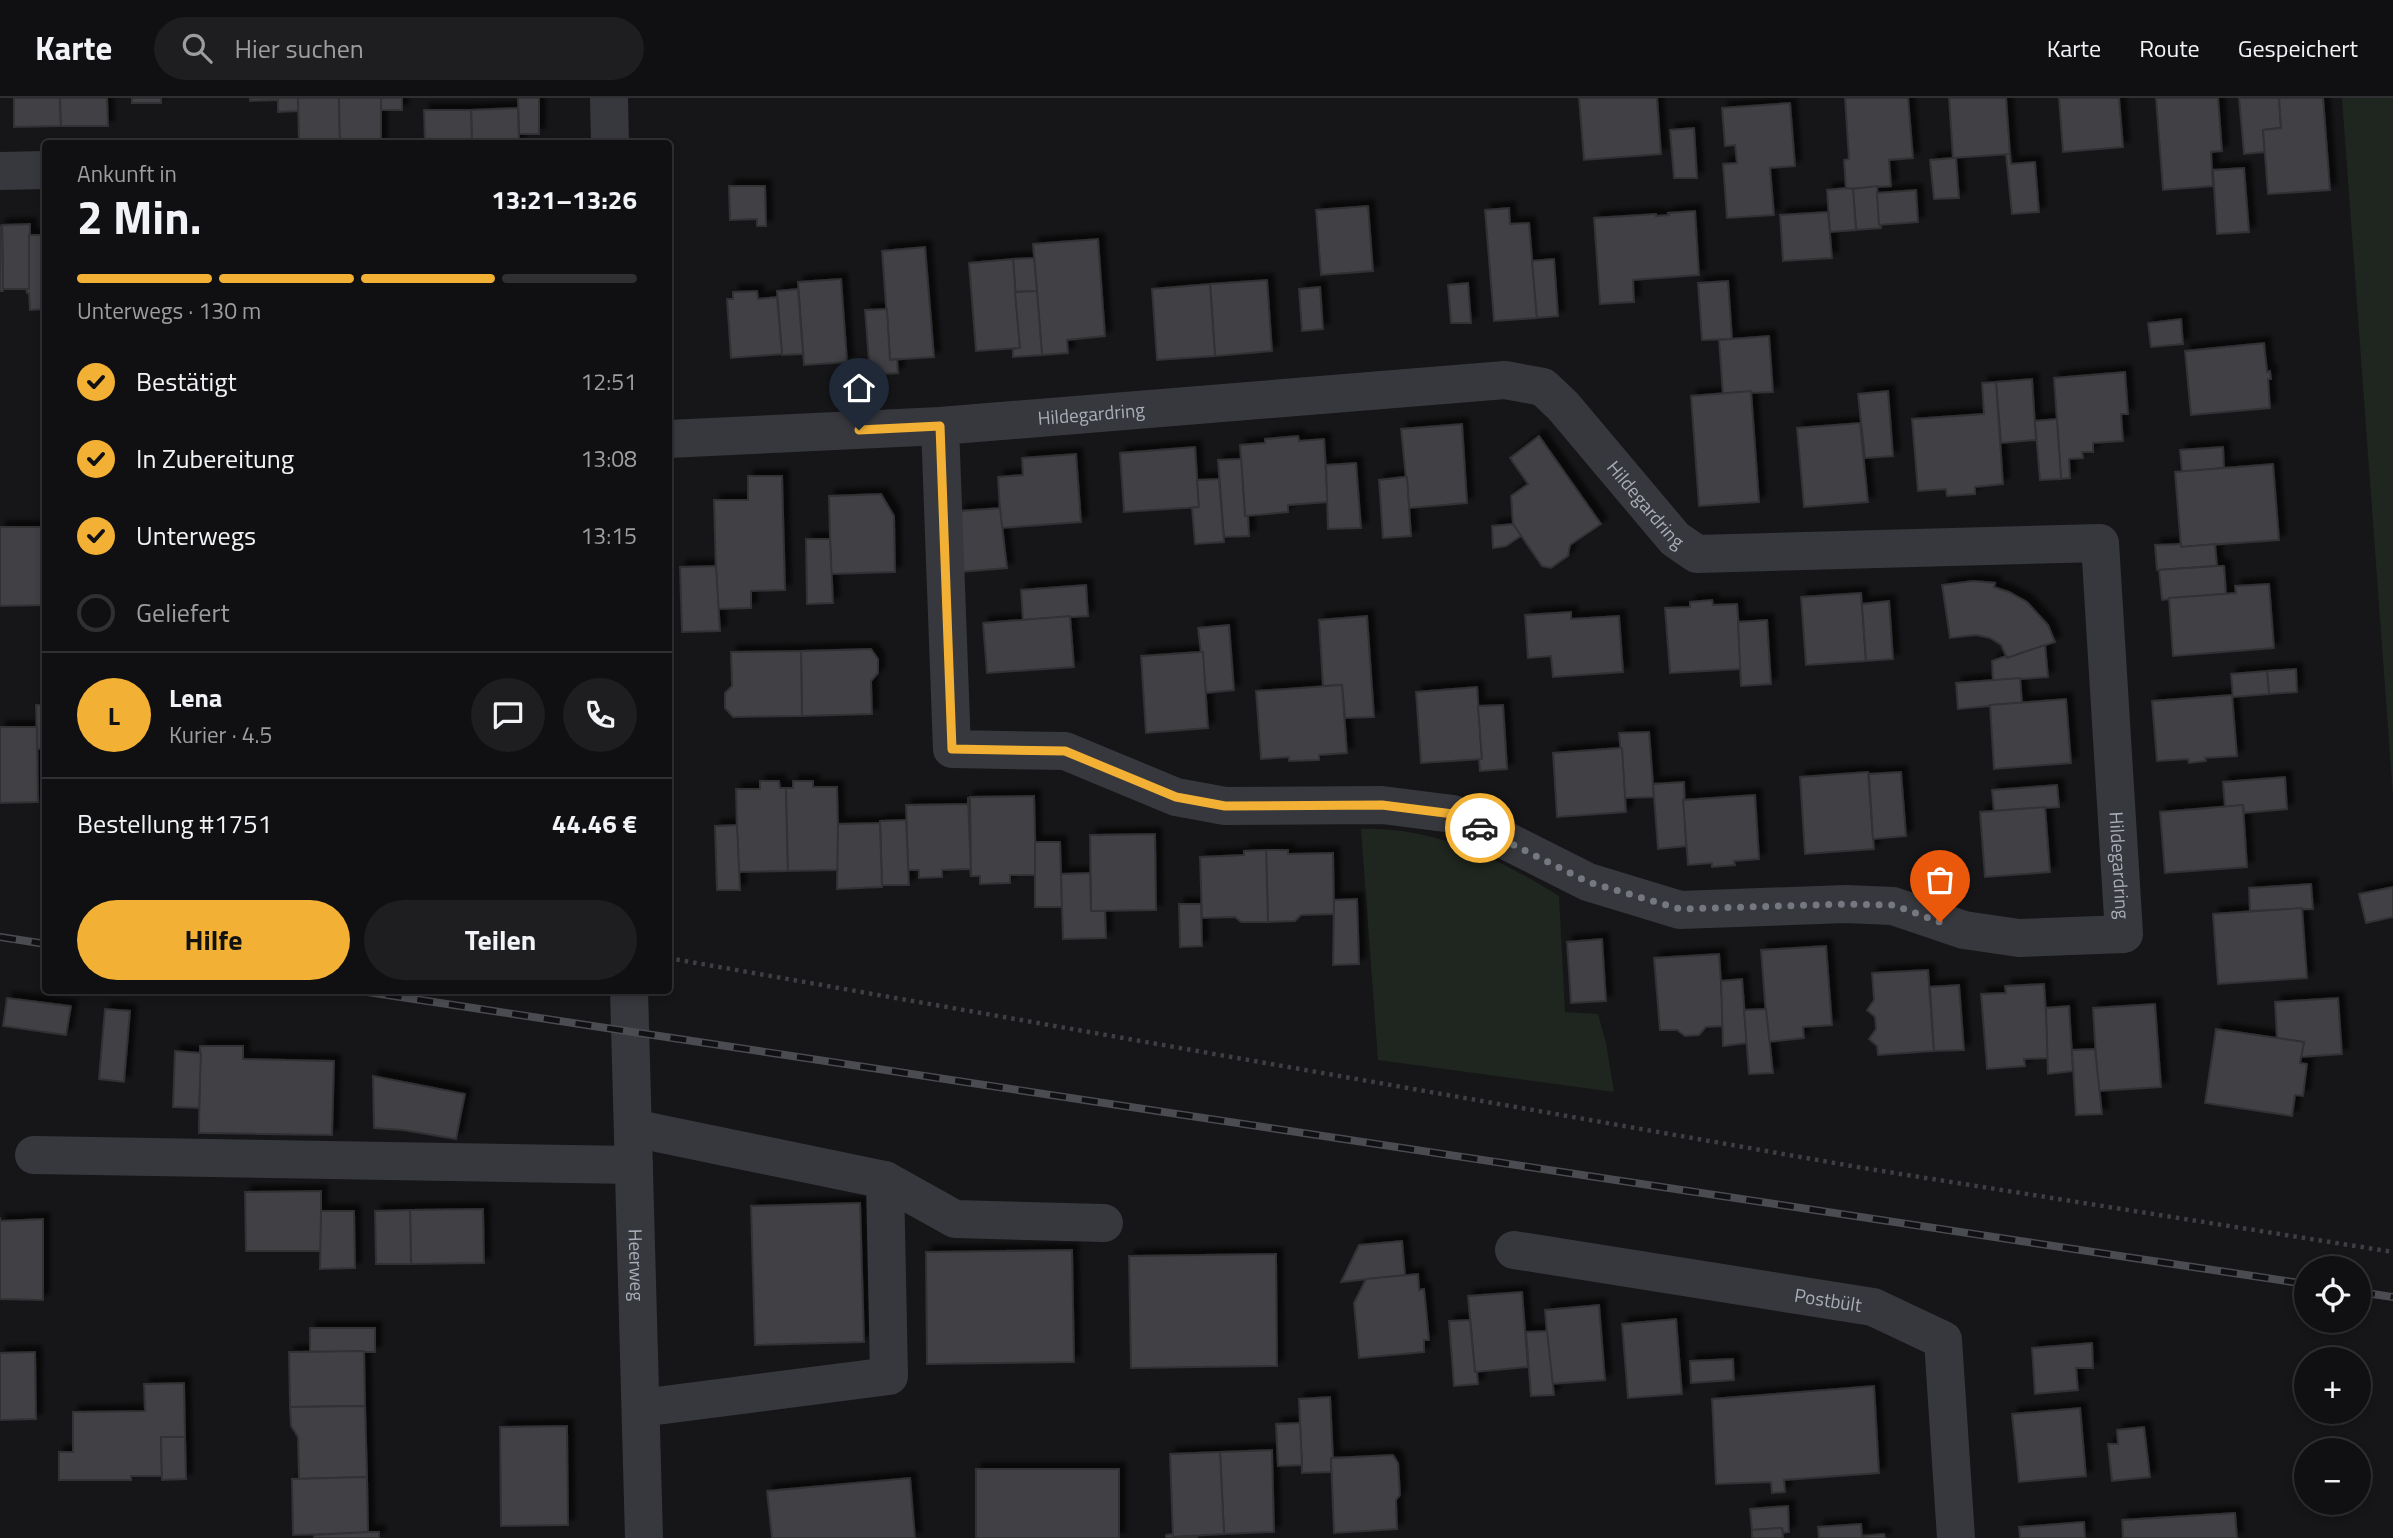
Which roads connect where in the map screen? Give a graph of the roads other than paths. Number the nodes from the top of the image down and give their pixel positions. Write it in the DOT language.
graph roads {
  1 [pos="609,98"];
  2 [pos="610,140"];
  3 [pos="42,170"];
  4 [pos="0,171"];
  5 [pos="940,426"];
  6 [pos="672,439"];
  7 [pos="629,994"];
  8 [pos="633,1147"];
  9 [pos="34,1155"];
  10 [pos="885,1180"];
  11 [pos="1104,1223"];
  12 [pos="1514,1250"];
  13 [pos="641,1408"];
  14 [pos="644,1538"];
  15 [pos="1956,1538"];
  1 -- 2 [label="street"];
  3 -- 4 [label="street"];
  5 -- 5 [label="street, Hildegardring"];
  5 -- 6 [label="street, Hildegardring"];
  7 -- 8 [label="street, Heerweg"];
  8 -- 9 [label="street"];
  8 -- 10 [label="street"];
  8 -- 13 [label="street, Heerweg"];
  10 -- 11 [label="street"];
  10 -- 13 [label="street"];
  12 -- 15 [label="street, Postbült"];
  13 -- 14 [label="street, Heerweg"];
}
